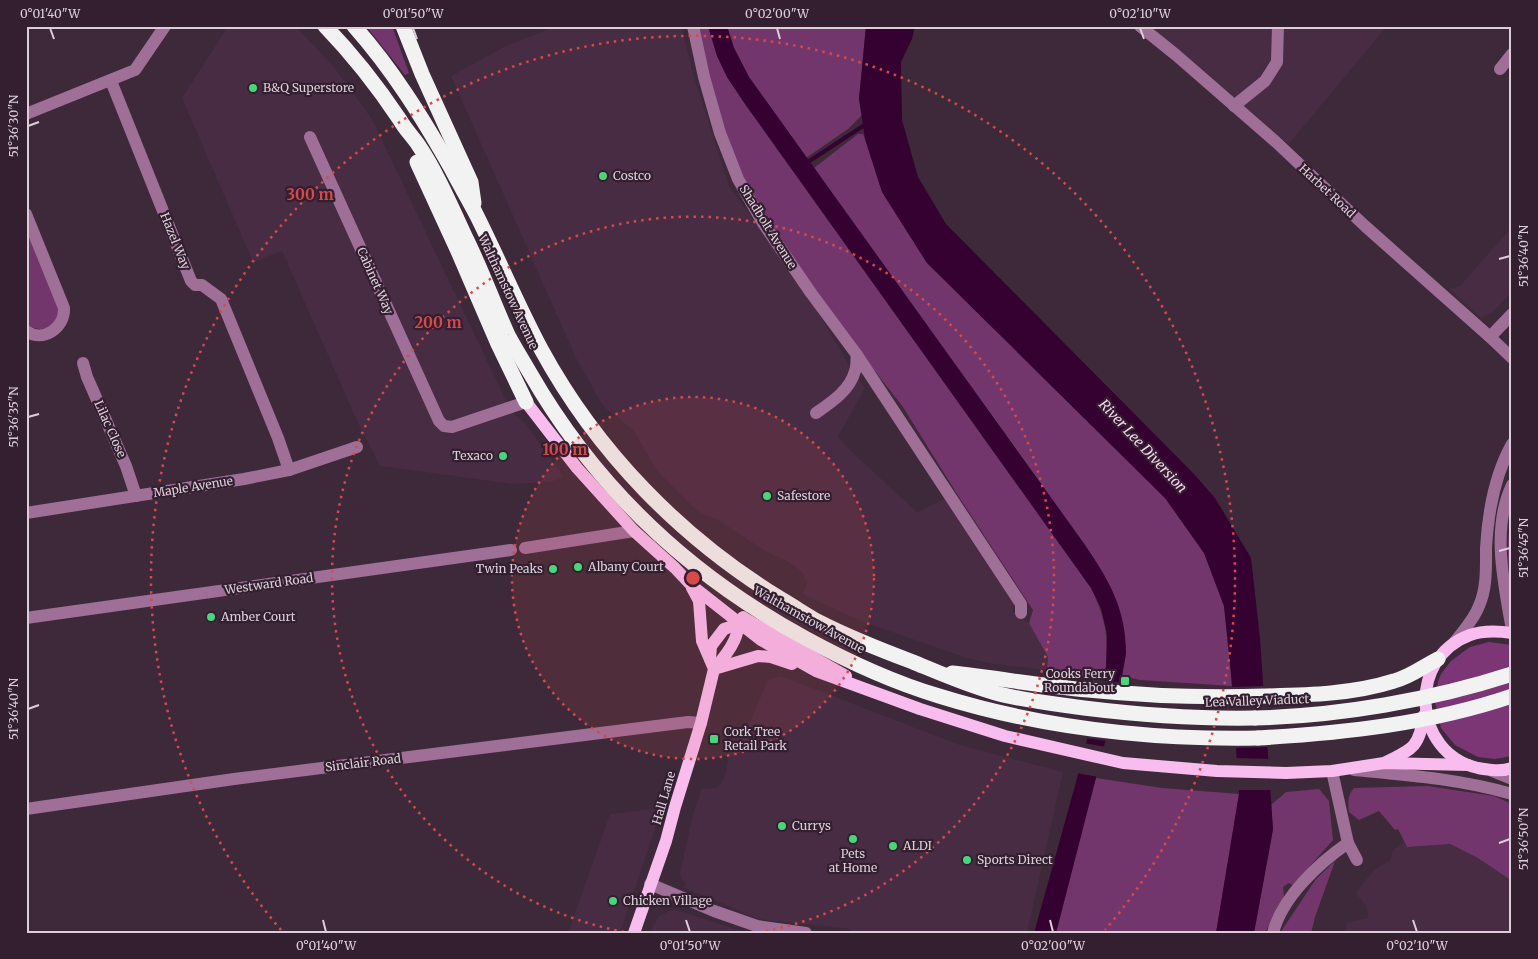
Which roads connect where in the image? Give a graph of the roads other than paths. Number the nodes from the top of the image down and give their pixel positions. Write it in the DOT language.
graph roads {
  1 [pos="165,26"];
  2 [pos="325,26"];
  3 [pos="354,26"];
  4 [pos="403,26"];
  5 [pos="693,26"];
  6 [pos="1140,26"];
  7 [pos="1278,26"];
  8 [pos="1512,54"];
  9 [pos="1500,69"];
  10 [pos="111,81"];
  11 [pos="1234,106"];
  12 [pos="26,114"];
  13 [pos="399,120"];
  14 [pos="310,137"];
  15 [pos="26,214"];
  16 [pos="476,214"];
  17 [pos="1512,314"];
  18 [pos="26,331"];
  19 [pos="1490,337"];
  20 [pos="857,355"];
  21 [pos="1512,358"];
  22 [pos="83,363"];
  23 [pos="526,402"];
  24 [pos="816,414"];
  25 [pos="1512,444"];
  26 [pos="357,447"];
  27 [pos="289,470"];
  28 [pos="1512,485"];
  29 [pos="136,496"];
  30 [pos="26,513"];
  31 [pos="634,531"];
  32 [pos="525,548"];
  33 [pos="511,550"];
  34 [pos="675,568"];
  35 [pos="691,586"];
  36 [pos="1021,613"];
  37 [pos="26,618"];
  38 [pos="741,621"];
  39 [pos="1512,631"];
  40 [pos="1453,644"];
  41 [pos="1438,658"];
  42 [pos="712,664"];
  43 [pos="816,671"];
  44 [pos="936,671"];
  45 [pos="1512,674"];
  46 [pos="875,693"];
  47 [pos="1000,694"];
  48 [pos="1512,696"];
  49 [pos="1425,711"];
  50 [pos="701,723"];
  51 [pos="1384,763"];
  52 [pos="1468,766"];
  53 [pos="1512,768"];
  54 [pos="1336,770"];
  55 [pos="1492,770"];
  56 [pos="1512,779"];
  57 [pos="1512,794"];
  58 [pos="26,809"];
  59 [pos="1348,843"];
  60 [pos="1357,860"];
  61 [pos="650,884"];
  62 [pos="634,933"];
  63 [pos="806,933"];
  64 [pos="1273,933"];
  1 -- 10 [label="street"];
  2 -- 13 [label="highway, Walthamstow Avenue"];
  3 -- 16 [label="highway, Walthamstow Avenue"];
  4 -- 16 [label="highway"];
  5 -- 20 [label="street, Shadbolt Avenue"];
  6 -- 11 [label="street, Harbet Road"];
  7 -- 11 [label="street"];
  8 -- 9 [label="street"];
  10 -- 12 [label="street"];
  10 -- 27 [label="street, Hazel Way"];
  11 -- 19 [label="street, Harbet Road"];
  13 -- 23 [label="highway"];
  13 -- 48 [label="highway, Walthamstow Avenue, bridge"];
  14 -- 23 [label="street, Cabinet Way"];
  15 -- 18 [label="street"];
  16 -- 44 [label="highway, Walthamstow Avenue"];
  17 -- 19 [label="street"];
  19 -- 21 [label="street, Harbet Road"];
  20 -- 24 [label="street"];
  20 -- 36 [label="street, Shadbolt Avenue"];
  22 -- 29 [label="street, Lilac Close"];
  23 -- 31 [label="main road"];
  25 -- 40 [label="street"];
  26 -- 27 [label="street, Maple Avenue"];
  27 -- 29 [label="street, Maple Avenue"];
  28 -- 39 [label="street"];
  29 -- 30 [label="street, Maple Avenue"];
  31 -- 32 [label="street"];
  31 -- 34 [label="main road"];
  33 -- 37 [label="street, Westward Road"];
  34 -- 35 [label="main road"];
  34 -- 38 [label="main road"];
  35 -- 38 [label="main road"];
  35 -- 42 [label="main road"];
  38 -- 42 [label="main road, Hall Lane"];
  38 -- 43 [label="main road"];
  38 -- 46 [label="main road"];
  39 -- 40 [label="main road"];
  40 -- 41 [label="main road"];
  41 -- 44 [label="highway"];
  41 -- 49 [label="main road"];
  42 -- 43 [label="main road"];
  42 -- 50 [label="main road, Hall Lane"];
  43 -- 46 [label="main road"];
  44 -- 47 [label="highway, Walthamstow Avenue"];
  45 -- 47 [label="highway, Lea Valley Viaduct, bridge"];
  46 -- 54 [label="main road"];
  49 -- 51 [label="main road"];
  49 -- 52 [label="main road"];
  50 -- 58 [label="street, Sinclair Road"];
  50 -- 61 [label="main road, Hall Lane"];
  51 -- 52 [label="main road"];
  51 -- 54 [label="main road"];
  52 -- 55 [label="main road"];
  53 -- 55 [label="main road"];
  54 -- 57 [label="street"];
  54 -- 59 [label="street"];
  55 -- 56 [label="street"];
  59 -- 60 [label="street"];
  59 -- 64 [label="street"];
  61 -- 62 [label="main road, Hall Lane"];
  61 -- 63 [label="street"];
}
